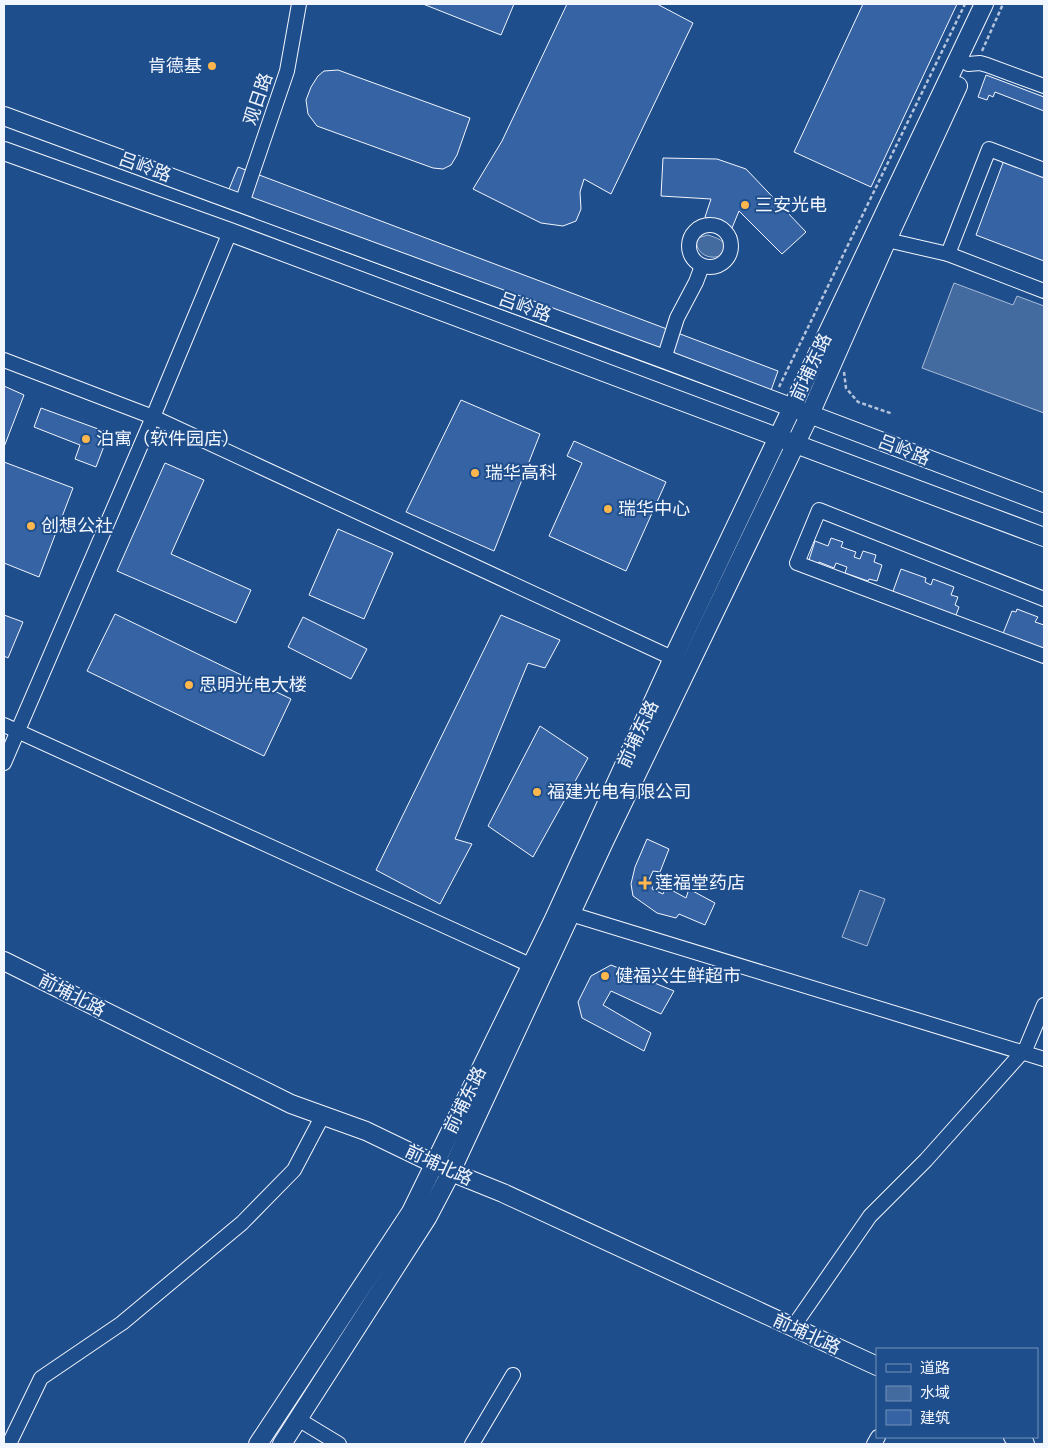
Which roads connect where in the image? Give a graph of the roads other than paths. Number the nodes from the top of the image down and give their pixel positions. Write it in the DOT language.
graph roads {
  1 [pos="299,4"];
  2 [pos="984,4"];
  3 [pos="996,4"];
  4 [pos="968,64"];
  5 [pos="1044,86"];
  6 [pos="4,116"];
  7 [pos="4,150"];
  8 [pos="1044,170"];
  9 [pos="242,203"];
  10 [pos="230,232"];
  11 [pos="887,240"];
  12 [pos="948,254"];
  13 [pos="702,266"];
  14 [pos="1044,291"];
  15 [pos="664,359"];
  16 [pos="4,360"];
  17 [pos="792,407"];
  18 [pos="810,414"];
  19 [pos="153,416"];
  20 [pos="778,437"];
  21 [pos="796,444"];
  22 [pos="1044,503"];
  23 [pos="1044,537"];
  24 [pos="1044,599"];
  25 [pos="1044,656"];
  26 [pos="681,662"];
  27 [pos="4,726"];
  28 [pos="18,732"];
  29 [pos="4,763"];
  30 [pos="564,912"];
  31 [pos="4,961"];
  32 [pos="538,968"];
  33 [pos="1044,1005"];
  34 [pos="1022,1052"];
  35 [pos="1044,1059"];
  36 [pos="323,1116"];
  37 [pos="435,1163"];
  38 [pos="451,1172"];
  39 [pos="793,1327"];
  40 [pos="876,1366"];
  41 [pos="513,1374"];
  42 [pos="306,1424"];
  43 [pos="9,1444"];
  44 [pos="258,1444"];
  45 [pos="282,1444"];
  46 [pos="339,1444"];
  47 [pos="472,1444"];
  1 -- 9 [label="street, 观日路"];
  2 -- 17 [label="main road, 前埔东路"];
  3 -- 4 [label="main road, 前埔东路"];
  4 -- 5 [label="street"];
  4 -- 11 [label="main road, 前埔东路"];
  6 -- 9 [label="main road, 吕岭路"];
  7 -- 10 [label="main road, 吕岭路"];
  8 -- 12 [label="street"];
  9 -- 15 [label="main road, 吕岭路"];
  10 -- 19 [label="street"];
  10 -- 20 [label="main road, 吕岭路"];
  11 -- 12 [label="street"];
  11 -- 18 [label="main road, 前埔东路"];
  12 -- 14 [label="street"];
  13 -- 15 [label="street"];
  15 -- 17 [label="main road, 吕岭路"];
  16 -- 19 [label="street"];
  17 -- 18 [label="main road, 吕岭路"];
  17 -- 20 [label="main road, 前埔东路"];
  18 -- 21 [label="main road, 前埔东路"];
  18 -- 22 [label="main road, 吕岭路"];
  19 -- 26 [label="street"];
  19 -- 28 [label="street"];
  20 -- 21 [label="main road, 吕岭路"];
  20 -- 26 [label="main road, 前埔东路"];
  21 -- 23 [label="main road, 吕岭路"];
  21 -- 26 [label="main road, 前埔东路"];
  24 -- 25 [label="street"];
  26 -- 30 [label="main road, 前埔东路"];
  27 -- 28 [label="street"];
  28 -- 29 [label="street"];
  28 -- 32 [label="street"];
  30 -- 32 [label="main road, 前埔东路"];
  30 -- 34 [label="street"];
  31 -- 36 [label="main road, 前埔北路"];
  32 -- 37 [label="main road, 前埔东路"];
  32 -- 38 [label="main road, 前埔东路"];
  33 -- 34 [label="street"];
  34 -- 35 [label="street"];
  34 -- 39 [label="street"];
  36 -- 37 [label="main road, 前埔北路"];
  36 -- 43 [label="street"];
  37 -- 38 [label="main road, 前埔北路"];
  37 -- 44 [label="main road, 前埔东路"];
  38 -- 39 [label="main road, 前埔北路"];
  38 -- 45 [label="main road, 前埔东路"];
  39 -- 40 [label="main road, 前埔北路"];
  41 -- 47 [label="street"];
  42 -- 46 [label="street"];
}
